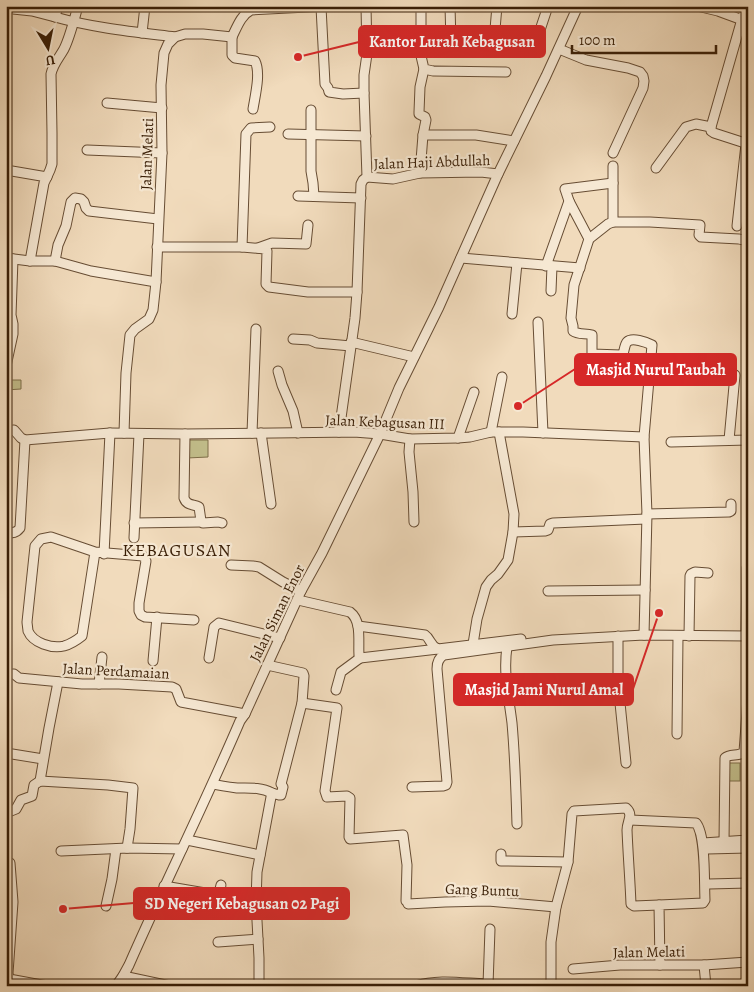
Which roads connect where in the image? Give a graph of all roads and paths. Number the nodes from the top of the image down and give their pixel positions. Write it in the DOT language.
graph roads {
  1 [pos="58,6"];
  2 [pos="78,6"];
  3 [pos="145,6"];
  4 [pos="327,6"];
  5 [pos="366,6"];
  6 [pos="421,6"];
  7 [pos="450,6"];
  8 [pos="497,6"];
  9 [pos="548,6"];
  10 [pos="578,6"];
  11 [pos="697,6"];
  12 [pos="747,6"];
  13 [pos="6,7"];
  14 [pos="306,7"];
  15 [pos="321,7"];
  16 [pos="246,9"];
  17 [pos="719,9"];
  18 [pos="55,17"];
  19 [pos="745,21"];
  20 [pos="73,22"];
  21 [pos="142,33"];
  22 [pos="175,37"];
  23 [pos="232,37"];
  24 [pos="494,41"];
  25 [pos="451,42"];
  26 [pos="534,48"];
  27 [pos="559,49"];
  28 [pos="424,68"];
  29 [pos="506,72"];
  30 [pos="364,94"];
  31 [pos="107,103"];
  32 [pos="162,108"];
  33 [pos="253,109"];
  34 [pos="311,110"];
  35 [pos="270,127"];
  36 [pos="711,127"];
  37 [pos="288,134"];
  38 [pos="311,134"];
  39 [pos="423,135"];
  40 [pos="366,136"];
  41 [pos="514,140"];
  42 [pos="747,144"];
  43 [pos="87,150"];
  44 [pos="162,153"];
  45 [pos="613,153"];
  46 [pos="613,166"];
  47 [pos="656,168"];
  48 [pos="6,170"];
  49 [pos="420,173"];
  50 [pos="498,174"];
  51 [pos="47,177"];
  52 [pos="367,178"];
  53 [pos="613,183"];
  54 [pos="298,196"];
  55 [pos="314,196"];
  56 [pos="361,198"];
  57 [pos="569,200"];
  58 [pos="158,219"];
  59 [pos="613,222"];
  60 [pos="308,224"];
  61 [pos="737,226"];
  62 [pos="589,239"];
  63 [pos="748,241"];
  64 [pos="157,247"];
  65 [pos="242,247"];
  66 [pos="258,248"];
  67 [pos="462,258"];
  68 [pos="10,259"];
  69 [pos="30,261"];
  70 [pos="54,261"];
  71 [pos="517,263"];
  72 [pos="549,266"];
  73 [pos="580,268"];
  74 [pos="156,282"];
  75 [pos="551,291"];
  76 [pos="358,292"];
  77 [pos="512,314"];
  78 [pos="538,322"];
  79 [pos="256,329"];
  80 [pos="293,339"];
  81 [pos="351,344"];
  82 [pos="414,357"];
  83 [pos="6,366"];
  84 [pos="278,371"];
  85 [pos="735,375"];
  86 [pos="502,378"];
  87 [pos="474,392"];
  88 [pos="6,431"];
  89 [pos="339,432"];
  90 [pos="495,432"];
  91 [pos="110,433"];
  92 [pos="124,433"];
  93 [pos="256,433"];
  94 [pos="298,433"];
  95 [pos="543,433"];
  96 [pos="139,434"];
  97 [pos="185,434"];
  98 [pos="380,434"];
  99 [pos="644,437"];
  100 [pos="458,438"];
  101 [pos="410,439"];
  102 [pos="25,440"];
  103 [pos="729,440"];
  104 [pos="748,440"];
  105 [pos="671,442"];
  106 [pos="271,504"];
  107 [pos="731,504"];
  108 [pos="646,517"];
  109 [pos="202,522"];
  110 [pos="414,522"];
  111 [pos="134,523"];
  112 [pos="222,524"];
  113 [pos="514,532"];
  114 [pos="6,533"];
  115 [pos="134,538"];
  116 [pos="100,553"];
  117 [pos="231,565"];
  118 [pos="748,566"];
  119 [pos="708,573"];
  120 [pos="645,590"];
  121 [pos="548,591"];
  122 [pos="300,596"];
  123 [pos="157,618"];
  124 [pos="194,620"];
  125 [pos="358,626"];
  126 [pos="644,635"];
  127 [pos="618,636"];
  128 [pos="678,636"];
  129 [pos="689,636"];
  130 [pos="747,636"];
  131 [pos="280,638"];
  132 [pos="553,640"];
  133 [pos="473,644"];
  134 [pos="507,647"];
  135 [pos="438,649"];
  136 [pos="102,657"];
  137 [pos="209,658"];
  138 [pos="360,658"];
  139 [pos="153,661"];
  140 [pos="268,665"];
  141 [pos="6,674"];
  142 [pos="58,682"];
  143 [pos="99,684"];
  144 [pos="336,690"];
  145 [pos="748,698"];
  146 [pos="302,703"];
  147 [pos="245,714"];
  148 [pos="677,734"];
  149 [pos="6,753"];
  150 [pos="43,759"];
  151 [pos="626,763"];
  152 [pos="40,781"];
  153 [pos="213,784"];
  154 [pos="412,787"];
  155 [pos="272,793"];
  156 [pos="6,813"];
  157 [pos="630,820"];
  158 [pos="518,824"];
  159 [pos="187,840"];
  160 [pos="748,840"];
  161 [pos="724,842"];
  162 [pos="705,846"];
  163 [pos="126,848"];
  164 [pos="748,848"];
  165 [pos="116,849"];
  166 [pos="182,849"];
  167 [pos="62,851"];
  168 [pos="501,854"];
  169 [pos="260,855"];
  170 [pos="568,862"];
  171 [pos="10,863"];
  172 [pos="748,883"];
  173 [pos="709,884"];
  174 [pos="221,885"];
  175 [pos="164,886"];
  176 [pos="660,905"];
  177 [pos="106,906"];
  178 [pos="556,907"];
  179 [pos="490,929"];
  180 [pos="258,938"];
  181 [pos="218,942"];
  182 [pos="748,962"];
  183 [pos="660,965"];
  184 [pos="704,965"];
  185 [pos="573,969"];
  186 [pos="123,976"];
  187 [pos="8,981"];
  188 [pos="488,985"];
  189 [pos="47,986"];
  190 [pos="116,986"];
  191 [pos="170,986"];
  192 [pos="259,986"];
  193 [pos="416,986"];
  194 [pos="551,986"];
  195 [pos="706,986"];
  1 -- 18 [label="street"];
  2 -- 20 [label="street"];
  3 -- 21 [label="street"];
  4 -- 15 [label="street"];
  5 -- 30 [label="street"];
  6 -- 28 [label="street"];
  7 -- 25 [label="street"];
  8 -- 24 [label="street"];
  9 -- 26 [label="street"];
  10 -- 27 [label="street"];
  11 -- 17 [label="street"];
  12 -- 19 [label="street"];
  13 -- 18 [label="street"];
  14 -- 15 [label="street"];
  14 -- 16 [label="street"];
  15 -- 30 [label="street"];
  16 -- 23 [label="street"];
  17 -- 19 [label="street"];
  18 -- 20 [label="street"];
  19 -- 36 [label="street"];
  20 -- 21 [label="street"];
  20 -- 51 [label="street"];
  21 -- 22 [label="street"];
  22 -- 23 [label="street"];
  22 -- 32 [label="street, Jalan Melati"];
  23 -- 33 [label="street"];
  27 -- 41 [label="street"];
  27 -- 45 [label="street"];
  28 -- 29 [label="street"];
  28 -- 39 [label="street"];
  30 -- 40 [label="street"];
  31 -- 32 [label="street"];
  32 -- 44 [label="street, Jalan Melati"];
  34 -- 38 [label="street"];
  35 -- 65 [label="street"];
  36 -- 42 [label="street"];
  36 -- 47 [label="street"];
  37 -- 38 [label="street"];
  38 -- 40 [label="street"];
  38 -- 55 [label="street"];
  39 -- 41 [label="street"];
  39 -- 49 [label="street"];
  40 -- 52 [label="street"];
  41 -- 50 [label="street"];
  42 -- 61 [label="street"];
  43 -- 44 [label="street"];
  44 -- 58 [label="street, Jalan Melati"];
  46 -- 53 [label="street"];
  48 -- 51 [label="street"];
  49 -- 50 [label="street, Jalan Haji Abdullah"];
  49 -- 52 [label="street, Jalan Haji Abdullah"];
  50 -- 67 [label="street"];
  51 -- 69 [label="street"];
  52 -- 56 [label="street"];
  53 -- 57 [label="street"];
  53 -- 59 [label="street"];
  54 -- 55 [label="street"];
  55 -- 56 [label="street"];
  56 -- 76 [label="street"];
  57 -- 62 [label="street"];
  57 -- 72 [label="street"];
  58 -- 64 [label="street, Jalan Melati"];
  58 -- 70 [label="street"];
  59 -- 62 [label="street"];
  59 -- 63 [label="street"];
  60 -- 66 [label="street"];
  62 -- 73 [label="street"];
  64 -- 65 [label="street"];
  64 -- 74 [label="street, Jalan Melati"];
  65 -- 66 [label="street"];
  66 -- 76 [label="street"];
  67 -- 71 [label="street"];
  67 -- 82 [label="street"];
  68 -- 69 [label="street"];
  68 -- 83 [label="street"];
  69 -- 70 [label="street"];
  70 -- 74 [label="street"];
  71 -- 72 [label="street"];
  71 -- 77 [label="street"];
  72 -- 73 [label="street"];
  72 -- 75 [label="street"];
  73 -- 99 [label="street"];
  74 -- 92 [label="street, Jalan Melati"];
  76 -- 81 [label="street"];
  78 -- 95 [label="street"];
  79 -- 93 [label="street"];
  80 -- 81 [label="street"];
  81 -- 82 [label="street"];
  81 -- 89 [label="street"];
  82 -- 98 [label="street"];
  84 -- 94 [label="street"];
  85 -- 103 [label="street"];
  86 -- 90 [label="street"];
  87 -- 100 [label="street"];
  88 -- 102 [label="street"];
  89 -- 94 [label="street, Jalan Kebagusan III"];
  89 -- 98 [label="street, Jalan Kebagusan III"];
  90 -- 95 [label="street, Jalan Kebagusan III"];
  90 -- 100 [label="street, Jalan Kebagusan III"];
  90 -- 113 [label="street"];
  91 -- 92 [label="street, Jalan Kebagusan III"];
  91 -- 102 [label="street, Jalan Kebagusan III"];
  91 -- 116 [label="street"];
  92 -- 96 [label="street, Jalan Kebagusan III"];
  93 -- 94 [label="street, Jalan Kebagusan III"];
  93 -- 97 [label="street, Jalan Kebagusan III"];
  93 -- 106 [label="street"];
  95 -- 99 [label="street, Jalan Kebagusan III"];
  96 -- 97 [label="street, Jalan Kebagusan III"];
  96 -- 111 [label="street"];
  97 -- 109 [label="street"];
  98 -- 101 [label="street, Jalan Kebagusan III"];
  98 -- 122 [label="street, Jalan Siman Enor"];
  99 -- 108 [label="street"];
  100 -- 101 [label="street, Jalan Kebagusan III"];
  101 -- 110 [label="street"];
  102 -- 114 [label="street"];
  103 -- 104 [label="street"];
  103 -- 105 [label="street"];
  107 -- 108 [label="street"];
  108 -- 113 [label="street"];
  108 -- 120 [label="street"];
  109 -- 111 [label="street"];
  109 -- 112 [label="street"];
  111 -- 115 [label="street"];
  113 -- 133 [label="street"];
  116 -- 116 [label="street"];
  116 -- 123 [label="street"];
  117 -- 122 [label="street"];
  118 -- 130 [label="street"];
  119 -- 129 [label="street"];
  120 -- 121 [label="street"];
  120 -- 126 [label="street"];
  122 -- 125 [label="street"];
  122 -- 131 [label="street, Jalan Siman Enor"];
  123 -- 124 [label="street"];
  123 -- 139 [label="street"];
  125 -- 135 [label="street"];
  125 -- 138 [label="street"];
  126 -- 127 [label="street"];
  126 -- 128 [label="street"];
  127 -- 132 [label="street"];
  127 -- 151 [label="street"];
  128 -- 129 [label="street"];
  128 -- 148 [label="street"];
  129 -- 130 [label="street"];
  131 -- 137 [label="street"];
  131 -- 140 [label="street, Jalan Siman Enor"];
  132 -- 133 [label="street"];
  132 -- 134 [label="street"];
  133 -- 135 [label="street"];
  134 -- 154 [label="street"];
  134 -- 158 [label="street"];
  135 -- 138 [label="street"];
  136 -- 143 [label="street"];
  138 -- 144 [label="street"];
  140 -- 146 [label="street"];
  140 -- 147 [label="street, Jalan Siman Enor"];
  141 -- 142 [label="street, Jalan Perdamaian"];
  142 -- 143 [label="street, Jalan Perdamaian"];
  142 -- 150 [label="street"];
  143 -- 147 [label="street, Jalan Perdamaian"];
  145 -- 161 [label="street"];
  146 -- 155 [label="street"];
  146 -- 178 [label="street, Gang Buntu"];
  147 -- 153 [label="street, Jalan Siman Enor"];
  149 -- 150 [label="street"];
  150 -- 152 [label="street"];
  152 -- 156 [label="street"];
  152 -- 163 [label="street"];
  153 -- 155 [label="street"];
  153 -- 159 [label="street, Jalan Siman Enor"];
  155 -- 169 [label="street"];
  157 -- 162 [label="street"];
  157 -- 170 [label="street"];
  157 -- 176 [label="street"];
  159 -- 166 [label="street, Jalan Siman Enor"];
  159 -- 169 [label="street"];
  160 -- 161 [label="street"];
  161 -- 162 [label="street"];
  162 -- 164 [label="street"];
  162 -- 176 [label="street"];
  163 -- 165 [label="street"];
  163 -- 166 [label="street"];
  165 -- 167 [label="street"];
  165 -- 177 [label="street"];
  166 -- 175 [label="street, Jalan Siman Enor"];
  168 -- 170 [label="street"];
  169 -- 180 [label="street"];
  170 -- 178 [label="street"];
  171 -- 187 [label="street"];
  172 -- 173 [label="street"];
  174 -- 175 [label="street"];
  175 -- 186 [label="street, Jalan Siman Enor"];
  176 -- 183 [label="street"];
  178 -- 194 [label="street"];
  179 -- 188 [label="street"];
  180 -- 181 [label="street"];
  180 -- 192 [label="street"];
  182 -- 184 [label="street"];
  183 -- 184 [label="street, Jalan Melati"];
  183 -- 185 [label="street, Jalan Melati"];
  184 -- 195 [label="street, Jalan Melati"];
  186 -- 190 [label="street, Jalan Siman Enor"];
  186 -- 191 [label="street"];
  187 -- 189 [label="street"];
  188 -- 193 [label="street"];
}
